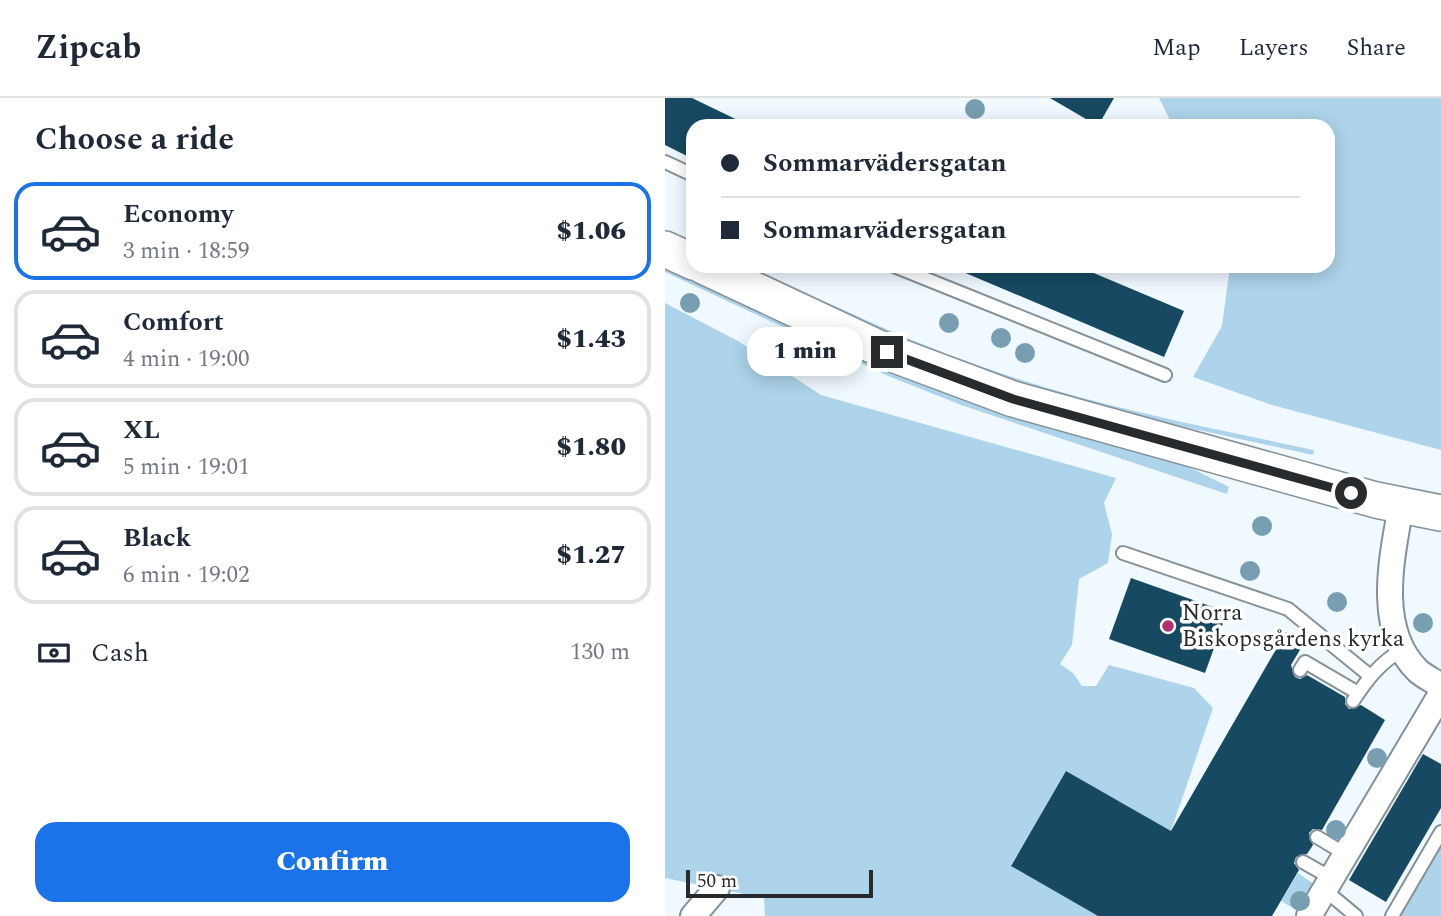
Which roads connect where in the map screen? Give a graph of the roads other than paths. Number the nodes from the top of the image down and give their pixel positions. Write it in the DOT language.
graph roads {
  1 [pos="665,162"];
  2 [pos="686,172"];
  3 [pos="665,248"];
  4 [pos="686,258"];
  5 [pos="718,273"];
  6 [pos="911,273"];
  7 [pos="1165,375"];
  8 [pos="1401,506"];
  9 [pos="1441,513"];
  10 [pos="1123,553"];
  11 [pos="1403,649"];
  12 [pos="1300,670"];
  13 [pos="1369,675"];
  14 [pos="1441,685"];
  15 [pos="1441,694"];
  16 [pos="1441,832"];
  17 [pos="1317,837"];
  18 [pos="1347,855"];
  19 [pos="1303,862"];
  20 [pos="1329,885"];
  21 [pos="717,888"];
  22 [pos="693,916"];
  23 [pos="1309,916"];
  24 [pos="1356,916"];
  25 [pos="1392,916"];
  1 -- 2 [label="lane"];
  3 -- 4 [label="street"];
  5 -- 8 [label="street"];
  6 -- 7 [label="lane"];
  8 -- 9 [label="street"];
  8 -- 11 [label="street"];
  10 -- 13 [label="lane"];
  11 -- 13 [label="lane"];
  11 -- 14 [label="street"];
  12 -- 13 [label="lane"];
  15 -- 18 [label="street"];
  16 -- 25 [label="lane"];
  17 -- 18 [label="lane"];
  18 -- 20 [label="street"];
  19 -- 20 [label="lane"];
  20 -- 23 [label="street"];
  20 -- 24 [label="lane"];
  21 -- 22 [label="street"];
}
